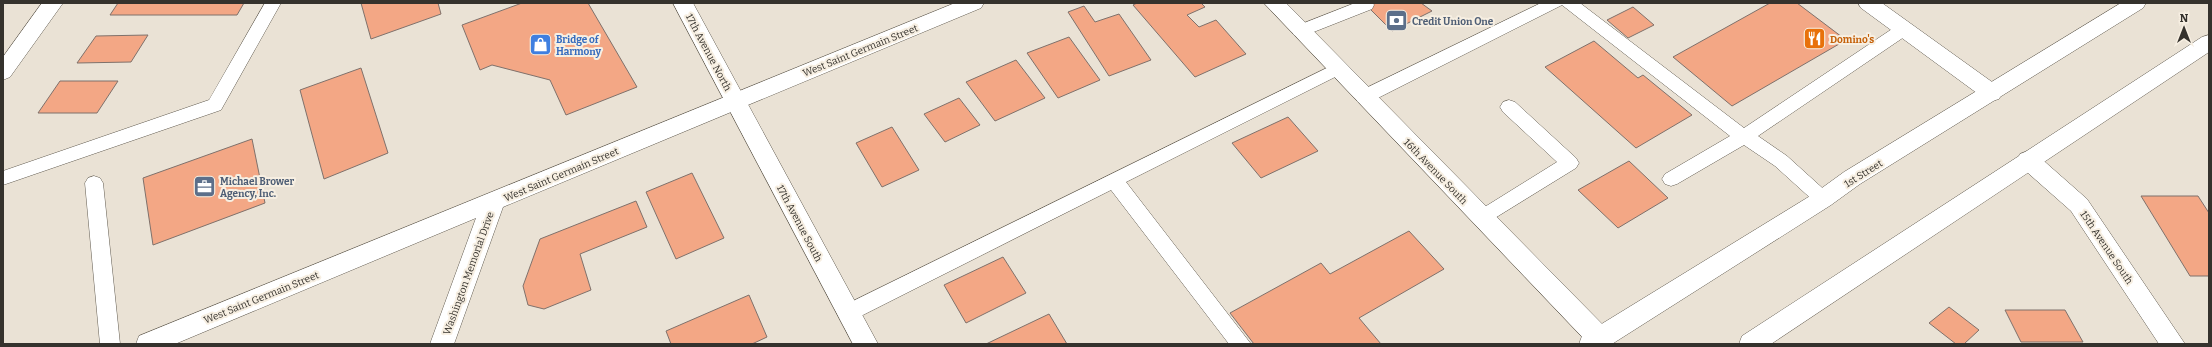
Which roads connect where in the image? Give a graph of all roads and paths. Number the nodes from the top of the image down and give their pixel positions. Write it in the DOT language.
graph roads {
  1 [pos="53,3"];
  2 [pos="274,3"];
  3 [pos="683,3"];
  4 [pos="974,3"];
  5 [pos="1274,3"];
  6 [pos="1555,3"];
  7 [pos="1569,3"];
  8 [pos="1868,3"];
  9 [pos="2136,3"];
  10 [pos="1366,5"];
  11 [pos="1904,29"];
  12 [pos="1300,31"];
  13 [pos="2209,42"];
  14 [pos="1337,69"];
  15 [pos="3,72"];
  16 [pos="1992,93"];
  17 [pos="1364,97"];
  18 [pos="735,102"];
  19 [pos="1509,107"];
  20 [pos="1745,136"];
  21 [pos="2028,160"];
  22 [pos="3,178"];
  23 [pos="1671,179"];
  24 [pos="1114,180"];
  25 [pos="94,183"];
  26 [pos="1823,199"];
  27 [pos="494,201"];
  28 [pos="1482,218"];
  29 [pos="848,312"];
  30 [pos="1595,341"];
  31 [pos="110,344"];
  32 [pos="148,344"];
  33 [pos="442,344"];
  34 [pos="866,344"];
  35 [pos="1241,344"];
  36 [pos="1751,344"];
  37 [pos="2173,344"];
  1 -- 15 [label="main road"];
  2 -- 22 [label="lane"];
  3 -- 18 [label="main road, 17th Avenue North"];
  4 -- 18 [label="main road, West Saint Germain Street"];
  5 -- 12 [label="main road, 16th Avenue South"];
  6 -- 17 [label="lane"];
  7 -- 20 [label="lane"];
  8 -- 11 [label="main road"];
  9 -- 16 [label="main road, 1st Street"];
  10 -- 12 [label="lane"];
  11 -- 16 [label="main road"];
  11 -- 20 [label="lane"];
  12 -- 14 [label="main road, 16th Avenue South"];
  13 -- 21 [label="main road"];
  14 -- 17 [label="main road, 16th Avenue South"];
  14 -- 24 [label="lane"];
  16 -- 26 [label="main road, 1st Street"];
  17 -- 28 [label="main road, 16th Avenue South"];
  18 -- 27 [label="main road, West Saint Germain Street"];
  18 -- 29 [label="main road, 17th Avenue South"];
  19 -- 28 [label="lane"];
  20 -- 23 [label="lane"];
  20 -- 26 [label="lane"];
  21 -- 36 [label="main road"];
  21 -- 37 [label="main road, 15th Avenue South"];
  24 -- 29 [label="lane"];
  24 -- 35 [label="lane"];
  25 -- 31 [label="lane"];
  26 -- 30 [label="main road, 1st Street"];
  27 -- 32 [label="main road, West Saint Germain Street"];
  27 -- 33 [label="main road, Washington Memorial Drive"];
  28 -- 30 [label="main road, 16th Avenue South"];
  29 -- 34 [label="main road, 17th Avenue South"];
}
